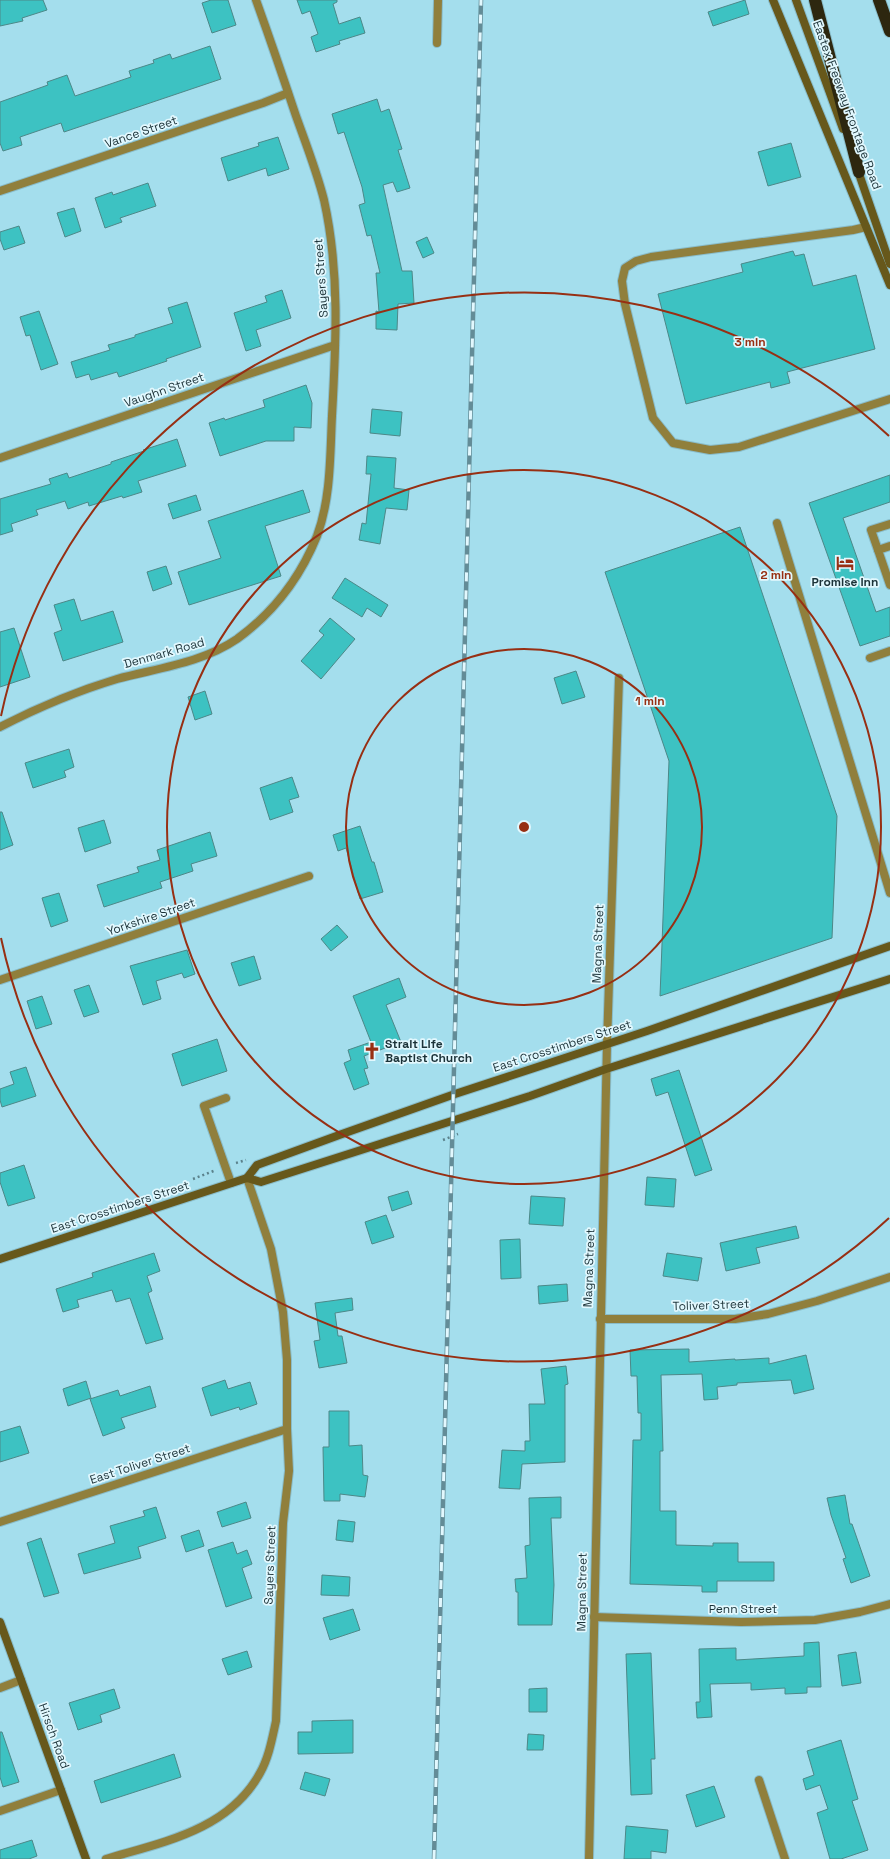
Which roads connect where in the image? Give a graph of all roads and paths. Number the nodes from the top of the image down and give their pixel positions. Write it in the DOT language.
graph roads {
  1 [pos="256,0"];
  2 [pos="438,0"];
  3 [pos="773,0"];
  4 [pos="796,0"];
  5 [pos="815,0"];
  6 [pos="879,0"];
  7 [pos="890,31"];
  8 [pos="437,43"];
  9 [pos="288,93"];
  10 [pos="859,172"];
  11 [pos="0,191"];
  12 [pos="866,227"];
  13 [pos="890,264"];
  14 [pos="890,285"];
  15 [pos="336,345"];
  16 [pos="890,399"];
  17 [pos="0,458"];
  18 [pos="777,523"];
  19 [pos="890,524"];
  20 [pos="890,546"];
  21 [pos="878,550"];
  22 [pos="305,561"];
  23 [pos="890,585"];
  24 [pos="890,651"];
  25 [pos="870,658"];
  26 [pos="619,678"];
  27 [pos="0,727"];
  28 [pos="309,876"];
  29 [pos="890,893"];
  30 [pos="890,946"];
  31 [pos="890,979"];
  32 [pos="0,980"];
  33 [pos="607,1044"];
  34 [pos="606,1069"];
  35 [pos="226,1098"];
  36 [pos="458,1134"];
  37 [pos="443,1140"];
  38 [pos="247,1178"];
  39 [pos="231,1183"];
  40 [pos="0,1259"];
  41 [pos="890,1277"];
  42 [pos="600,1318"];
  43 [pos="287,1429"];
  44 [pos="0,1522"];
  45 [pos="890,1604"];
  46 [pos="594,1617"];
  47 [pos="0,1622"];
  48 [pos="21,1680"];
  49 [pos="0,1688"];
  50 [pos="759,1780"];
  51 [pos="61,1790"];
  52 [pos="0,1811"];
  53 [pos="86,1859"];
  54 [pos="106,1859"];
  55 [pos="589,1859"];
  56 [pos="785,1859"];
  1 -- 9 [label="street, Sayers Street"];
  2 -- 8 [label="street"];
  3 -- 12 [label="main road"];
  4 -- 10 [label="main road, Eastex Freeway Frontage Road"];
  5 -- 10 [label="highway"];
  6 -- 7 [label="highway"];
  9 -- 11 [label="street, Vance Street"];
  9 -- 15 [label="street, Sayers Street"];
  10 -- 13 [label="main road, Eastex Freeway Frontage Road"];
  12 -- 14 [label="main road"];
  12 -- 16 [label="street"];
  15 -- 17 [label="street, Vaughn Street"];
  15 -- 22 [label="street, Sayers Street"];
  18 -- 29 [label="street"];
  19 -- 21 [label="street"];
  20 -- 21 [label="street"];
  21 -- 23 [label="street"];
  22 -- 27 [label="street, Denmark Road"];
  24 -- 25 [label="street"];
  26 -- 33 [label="street, Magna Street"];
  28 -- 32 [label="street, Yorkshire Street"];
  30 -- 33 [label="main road, East Crosstimbers Street"];
  31 -- 34 [label="main road, East Crosstimbers Street"];
  33 -- 34 [label="street, Magna Street"];
  33 -- 38 [label="main road, East Crosstimbers Street"];
  34 -- 38 [label="main road, East Crosstimbers Street"];
  34 -- 42 [label="street, Magna Street"];
  35 -- 39 [label="street"];
  36 -- 37 [label="path"];
  38 -- 39 [label="main road, East Crosstimbers Street"];
  38 -- 43 [label="street, Sayers Street"];
  39 -- 40 [label="main road, East Crosstimbers Street"];
  41 -- 42 [label="street, Toliver Street"];
  42 -- 46 [label="street, Magna Street"];
  43 -- 44 [label="street, East Toliver Street"];
  43 -- 54 [label="street, Sayers Street"];
  45 -- 46 [label="street, Penn Street"];
  46 -- 55 [label="street, Magna Street"];
  47 -- 48 [label="main road, Hirsch Road"];
  48 -- 49 [label="street"];
  48 -- 51 [label="main road, Hirsch Road"];
  50 -- 56 [label="street"];
  51 -- 52 [label="street"];
  51 -- 53 [label="main road, Hirsch Road"];
}
